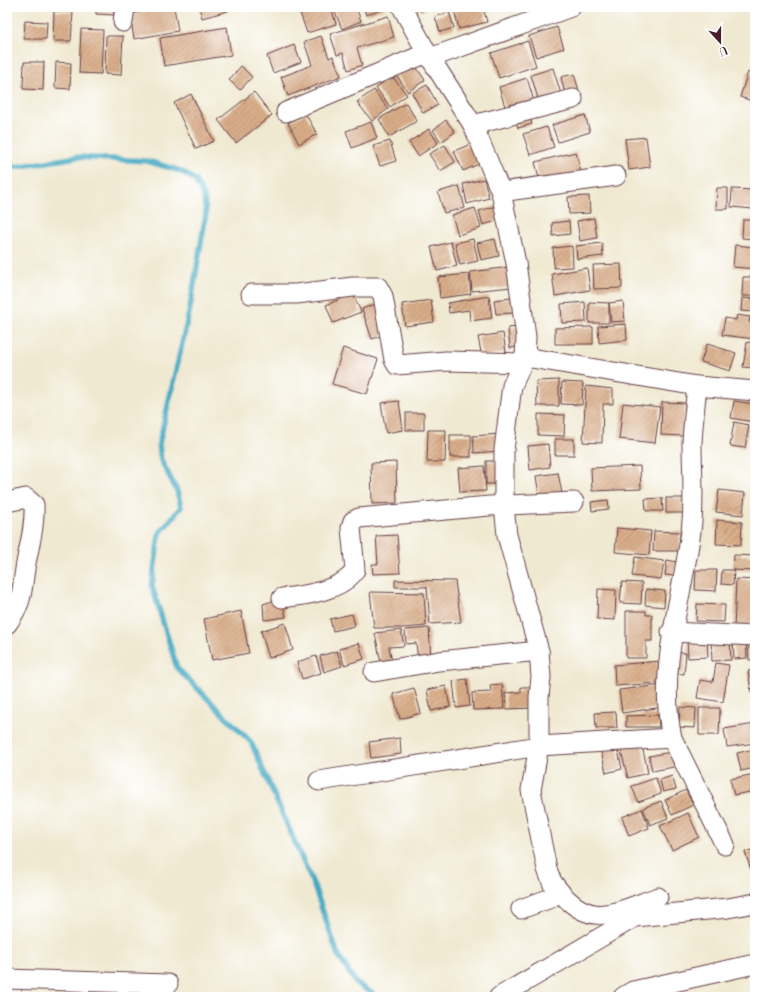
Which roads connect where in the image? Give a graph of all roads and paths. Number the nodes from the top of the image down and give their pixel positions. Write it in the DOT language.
graph roads {
  1 [pos="402,7"];
  2 [pos="571,7"];
  3 [pos="428,56"];
  4 [pos="573,99"];
  5 [pos="286,112"];
  6 [pos="473,125"];
  7 [pos="616,176"];
  8 [pos="501,192"];
  9 [pos="252,294"];
  10 [pos="524,360"];
  11 [pos="697,386"];
  12 [pos="755,391"];
  13 [pos="7,502"];
  14 [pos="574,502"];
  15 [pos="504,506"];
  16 [pos="282,598"];
  17 [pos="7,624"];
  18 [pos="672,632"];
  19 [pos="755,636"];
  20 [pos="539,651"];
  21 [pos="374,672"];
  22 [pos="672,738"];
  23 [pos="539,746"];
  24 [pos="319,781"];
  25 [pos="725,845"];
  26 [pos="553,883"];
  27 [pos="658,897"];
  28 [pos="755,903"];
  29 [pos="521,909"];
  30 [pos="755,964"];
  31 [pos="7,979"];
  32 [pos="168,984"];
  33 [pos="499,997"];
  34 [pos="623,997"];
  1 -- 3 [label="street"];
  2 -- 3 [label="street"];
  3 -- 5 [label="street"];
  3 -- 6 [label="street"];
  4 -- 6 [label="street"];
  6 -- 8 [label="street"];
  7 -- 8 [label="street"];
  8 -- 10 [label="street"];
  9 -- 10 [label="street"];
  10 -- 11 [label="street"];
  10 -- 15 [label="street"];
  11 -- 12 [label="street"];
  11 -- 18 [label="street"];
  13 -- 17 [label="street"];
  14 -- 15 [label="street"];
  15 -- 16 [label="street"];
  15 -- 20 [label="street"];
  18 -- 19 [label="street"];
  18 -- 22 [label="street"];
  20 -- 21 [label="street"];
  20 -- 23 [label="street"];
  22 -- 23 [label="street"];
  22 -- 25 [label="street"];
  23 -- 24 [label="street"];
  23 -- 26 [label="street"];
  26 -- 27 [label="street"];
  26 -- 29 [label="street"];
  28 -- 33 [label="street"];
  30 -- 34 [label="street"];
  31 -- 32 [label="street"];
}
